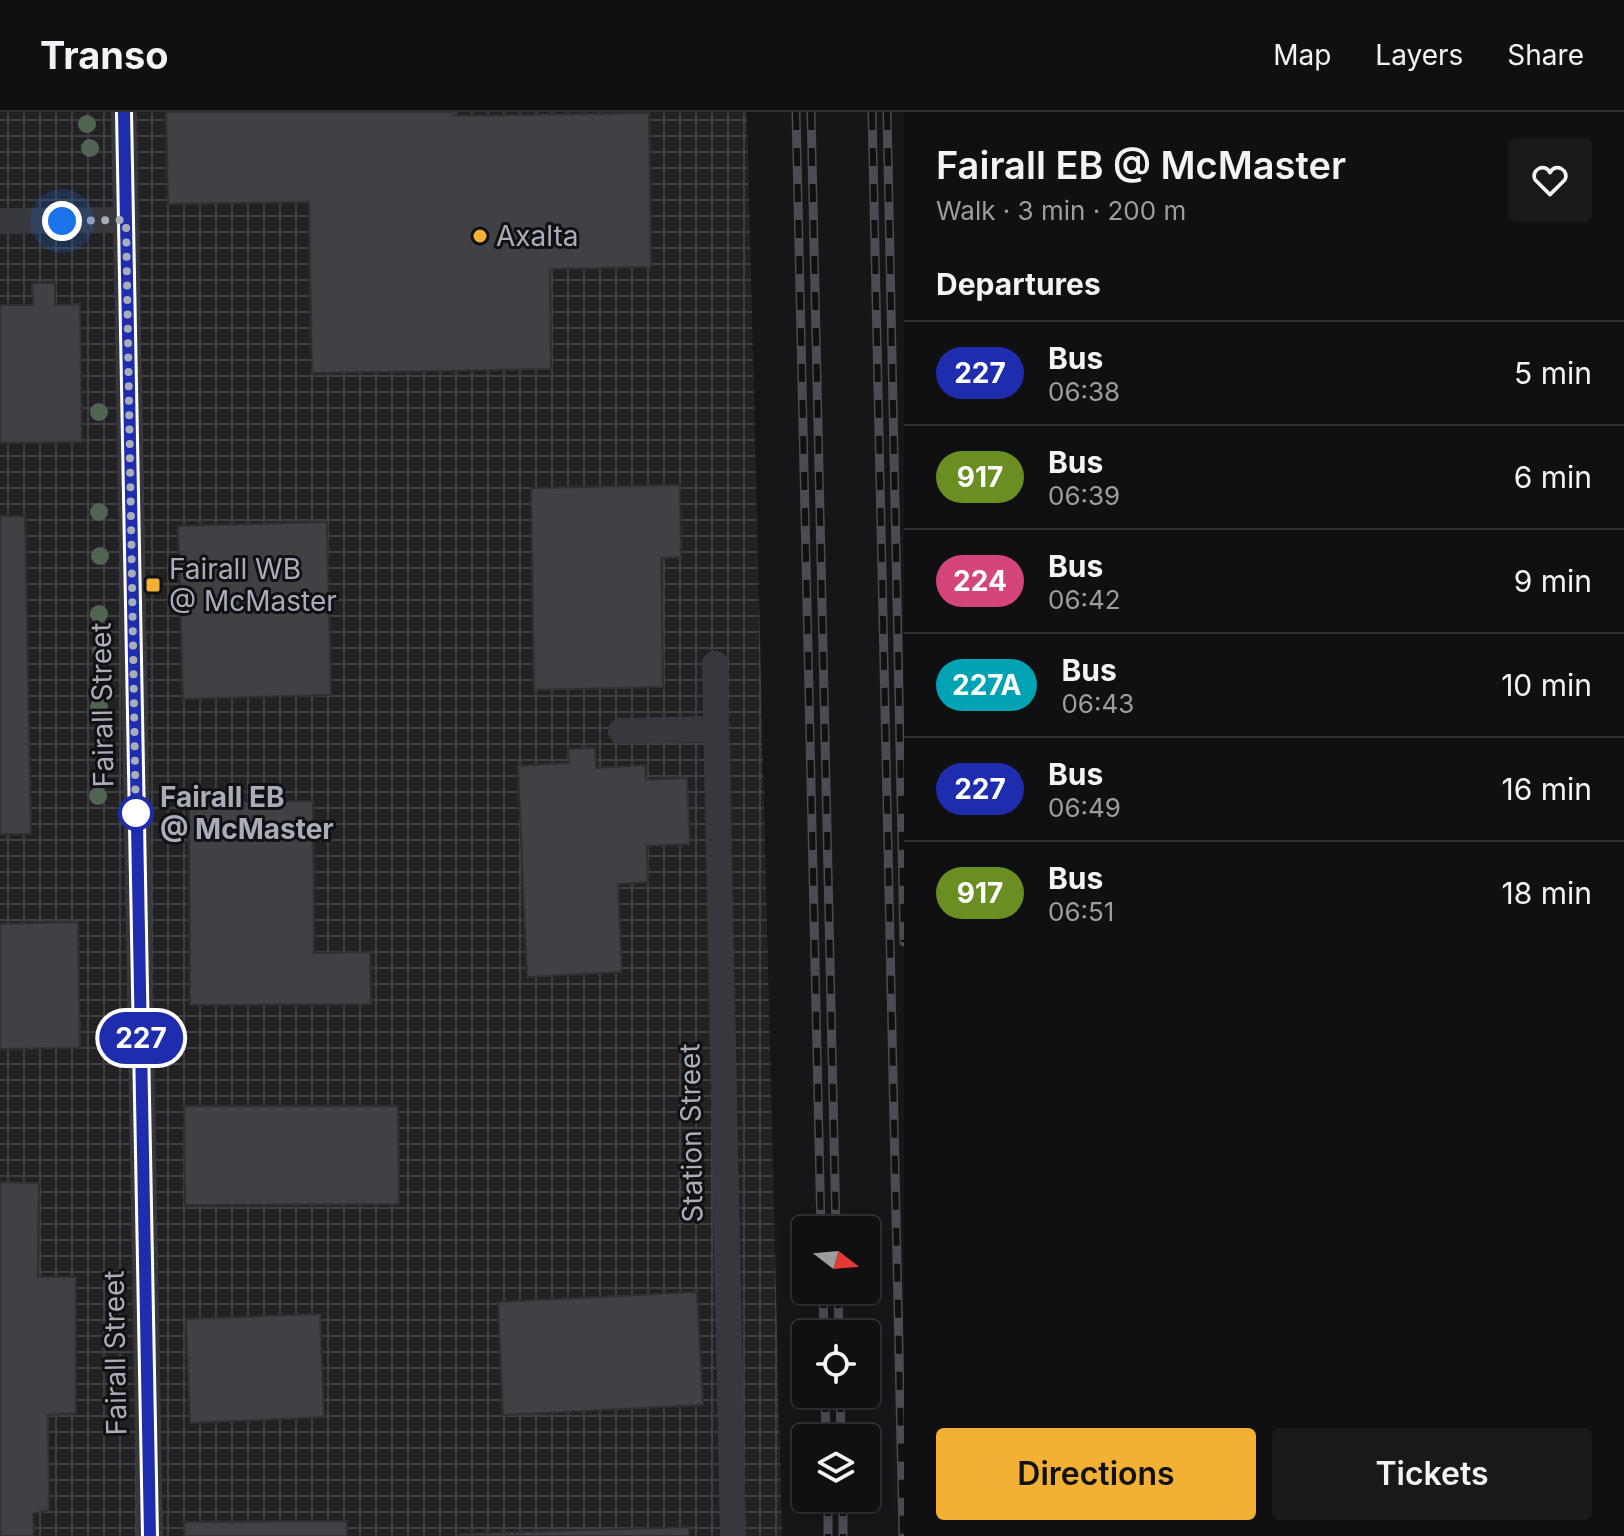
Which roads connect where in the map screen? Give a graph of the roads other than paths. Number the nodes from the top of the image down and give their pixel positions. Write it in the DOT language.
graph roads {
  1 [pos="124,112"];
  2 [pos="126,220"];
  3 [pos="0,221"];
  4 [pos="715,664"];
  5 [pos="714,729"];
  6 [pos="621,731"];
  7 [pos="150,1536"];
  8 [pos="733,1536"];
  1 -- 2 [label="street, Fairall Street"];
  2 -- 3 [label="street"];
  2 -- 7 [label="street, Fairall Street"];
  4 -- 5 [label="street, Station Street"];
  5 -- 6 [label="street"];
  5 -- 8 [label="street, Station Street"];
}
